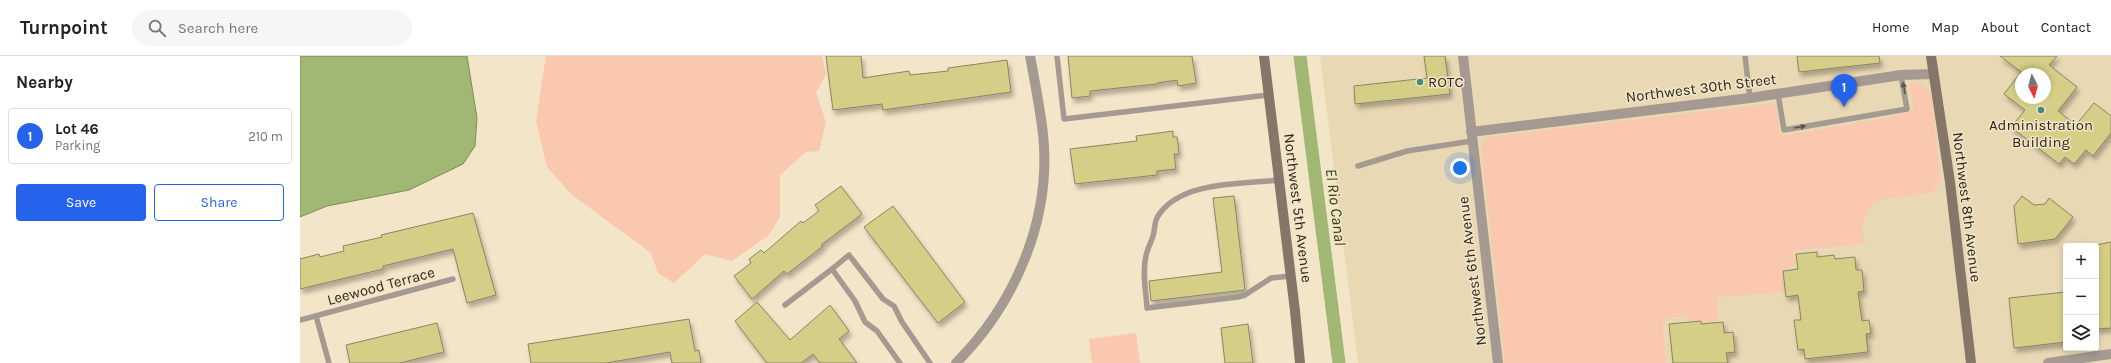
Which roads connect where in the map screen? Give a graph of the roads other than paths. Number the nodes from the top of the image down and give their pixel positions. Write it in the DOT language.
graph roads {
  1 [pos="1030,56"];
  2 [pos="1057,56"];
  3 [pos="1264,56"];
  4 [pos="1463,56"];
  5 [pos="1745,56"];
  6 [pos="1931,56"];
  7 [pos="1933,74"];
  8 [pos="1902,75"];
  9 [pos="1778,94"];
  10 [pos="1268,95"];
  11 [pos="1750,98"];
  12 [pos="1472,136"];
  13 [pos="1358,166"];
  14 [pos="1279,180"];
  15 [pos="832,269"];
  16 [pos="1291,276"];
  17 [pos="453,279"];
  18 [pos="785,305"];
  19 [pos="316,316"];
  20 [pos="300,320"];
  21 [pos="2111,354"];
  22 [pos="329,363"];
  23 [pos="900,363"];
  24 [pos="930,363"];
  25 [pos="956,363"];
  26 [pos="1300,363"];
  27 [pos="1498,363"];
  28 [pos="1971,363"];
  29 [pos="2048,363"];
  1 -- 25 [label="street"];
  2 -- 10 [label="lane"];
  3 -- 10 [label="street, Northwest 5th Avenue"];
  4 -- 12 [label="street, Northwest 6th Avenue"];
  5 -- 11 [label="lane"];
  6 -- 7 [label="street, Northwest 8th Avenue"];
  7 -- 8 [label="street, Northwest 30th Street"];
  7 -- 28 [label="street, Northwest 8th Avenue"];
  8 -- 9 [label="street, Northwest 30th Street"];
  9 -- 8 [label="lane, one-way"];
  9 -- 11 [label="street, Northwest 30th Street"];
  10 -- 14 [label="street, Northwest 5th Avenue"];
  11 -- 12 [label="street, Northwest 30th Street"];
  12 -- 13 [label="lane"];
  12 -- 27 [label="street, Northwest 6th Avenue"];
  14 -- 16 [label="street, Northwest 5th Avenue"];
  14 -- 16 [label="lane"];
  15 -- 18 [label="lane"];
  15 -- 23 [label="lane"];
  15 -- 24 [label="lane"];
  16 -- 26 [label="street, Northwest 5th Avenue"];
  17 -- 19 [label="lane, Leewood Terrace"];
  19 -- 20 [label="lane, Leewood Terrace"];
  19 -- 22 [label="lane, Leewood Terrace"];
  21 -- 29 [label="street"];
}
